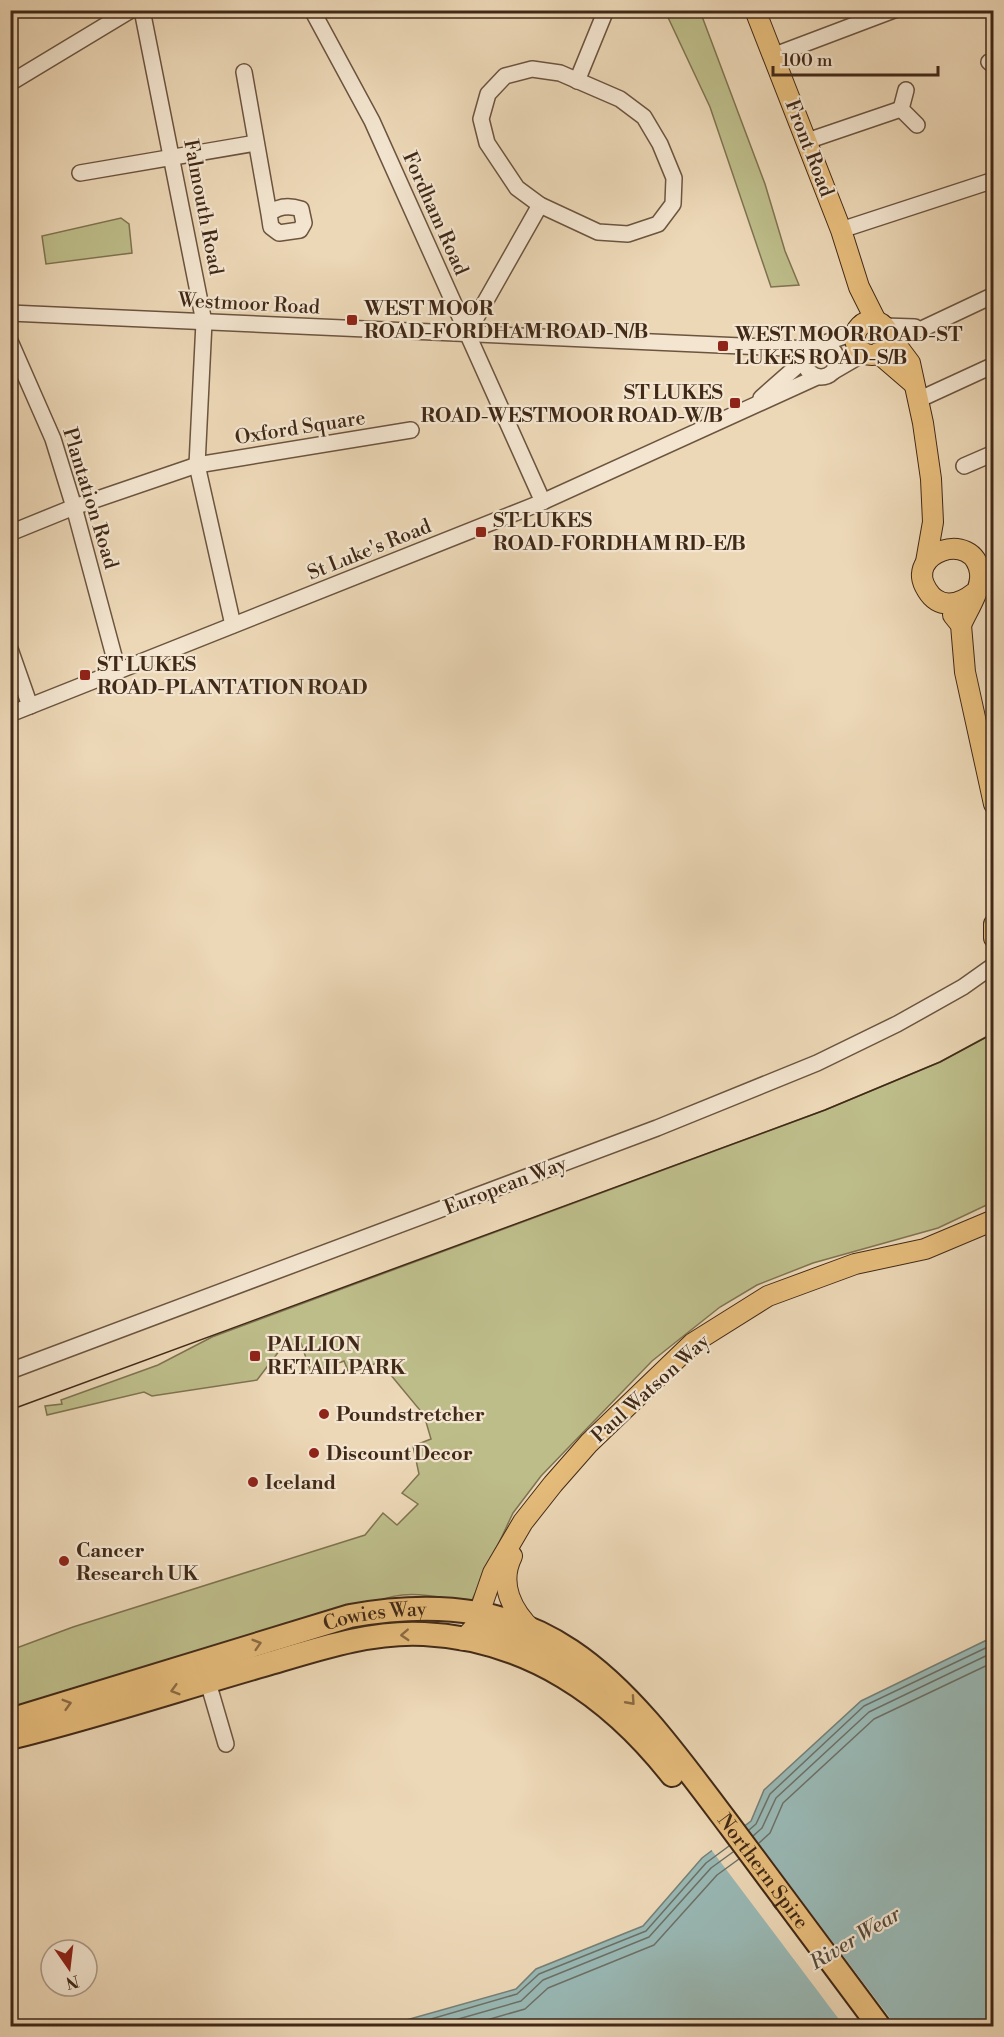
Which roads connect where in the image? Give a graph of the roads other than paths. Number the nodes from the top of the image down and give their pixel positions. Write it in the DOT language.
graph roads {
  1 [pos="131,10"];
  2 [pos="142,10"];
  3 [pos="312,10"];
  4 [pos="606,10"];
  5 [pos="755,10"];
  6 [pos="894,10"];
  7 [pos="774,55"];
  8 [pos="244,72"];
  9 [pos="577,81"];
  10 [pos="10,83"];
  11 [pos="906,90"];
  12 [pos="901,109"];
  13 [pos="917,125"];
  14 [pos="807,141"];
  15 [pos="256,143"];
  16 [pos="173,157"];
  17 [pos="80,173"];
  18 [pos="993,180"];
  19 [pos="540,206"];
  20 [pos="269,214"];
  21 [pos="840,230"];
  22 [pos="993,296"];
  23 [pos="10,313"];
  24 [pos="204,322"];
  25 [pos="467,334"];
  26 [pos="874,337"];
  27 [pos="10,341"];
  28 [pos="812,351"];
  29 [pos="993,365"];
  30 [pos="834,370"];
  31 [pos="817,377"];
  32 [pos="916,392"];
  33 [pos="738,413"];
  34 [pos="411,430"];
  35 [pos="993,453"];
  36 [pos="197,465"];
  37 [pos="964,466"];
  38 [pos="543,502"];
  39 [pos="74,507"];
  40 [pos="933,522"];
  41 [pos="10,532"];
  42 [pos="956,548"];
  43 [pos="926,562"];
  44 [pos="974,593"];
  45 [pos="945,603"];
  46 [pos="961,625"];
  47 [pos="233,626"];
  48 [pos="10,649"];
  49 [pos="118,671"];
  50 [pos="30,706"];
  51 [pos="10,714"];
  52 [pos="993,804"];
  53 [pos="993,924"];
  54 [pos="993,937"];
  55 [pos="989,968"];
  56 [pos="993,1220"];
  57 [pos="10,1371"];
  58 [pos="531,1513"];
  59 [pos="478,1612"];
  60 [pos="533,1631"];
  61 [pos="463,1640"];
  62 [pos="204,1671"];
  63 [pos="617,1714"];
  64 [pos="10,1720"];
  65 [pos="10,1738"];
  66 [pos="226,1744"];
  67 [pos="685,1779"];
  68 [pos="860,2026"];
  69 [pos="879,2026"];
  1 -- 10 [label="street"];
  2 -- 16 [label="street, Falmouth Road"];
  3 -- 25 [label="street, Fordham Road"];
  4 -- 9 [label="street"];
  5 -- 7 [label="main road, Front Road"];
  6 -- 7 [label="street"];
  7 -- 14 [label="main road, Front Road"];
  8 -- 15 [label="street"];
  9 -- 19 [label="street"];
  9 -- 19 [label="street"];
  11 -- 12 [label="street"];
  12 -- 13 [label="street"];
  12 -- 14 [label="street"];
  14 -- 21 [label="main road, Front Road"];
  15 -- 16 [label="street"];
  15 -- 20 [label="street"];
  16 -- 17 [label="street"];
  16 -- 24 [label="street, Falmouth Road"];
  18 -- 21 [label="street"];
  19 -- 25 [label="street"];
  21 -- 26 [label="main road, Front Road"];
  22 -- 26 [label="street, St Luke's Road"];
  23 -- 24 [label="street, Westmoor Road"];
  24 -- 25 [label="street, Westmoor Road"];
  24 -- 36 [label="street, Falmouth Road"];
  25 -- 28 [label="street, Westmoor Road"];
  25 -- 38 [label="street, Fordham Road"];
  26 -- 28 [label="street, St Luke's Road"];
  26 -- 30 [label="street"];
  26 -- 32 [label="main road"];
  27 -- 39 [label="street, Plantation Road"];
  28 -- 30 [label="street"];
  28 -- 31 [label="street"];
  28 -- 33 [label="street, St Luke's Road"];
  29 -- 32 [label="street"];
  30 -- 31 [label="street"];
  31 -- 33 [label="street, St Luke's Road"];
  32 -- 40 [label="main road"];
  33 -- 38 [label="street, St Luke's Road"];
  34 -- 36 [label="street, Oxford Square"];
  35 -- 37 [label="street"];
  36 -- 39 [label="street, Oxford Square"];
  36 -- 47 [label="street, Falmouth Road"];
  38 -- 47 [label="street, St Luke's Road"];
  39 -- 41 [label="street, Oxford Square"];
  39 -- 49 [label="street, Plantation Road"];
  40 -- 42 [label="main road"];
  40 -- 43 [label="main road"];
  42 -- 43 [label="main road"];
  42 -- 44 [label="main road"];
  43 -- 45 [label="main road"];
  44 -- 45 [label="main road"];
  44 -- 46 [label="main road"];
  45 -- 46 [label="main road"];
  46 -- 52 [label="main road"];
  47 -- 49 [label="street, St Luke's Road"];
  48 -- 50 [label="street"];
  49 -- 50 [label="street, St Luke's Road"];
  50 -- 51 [label="street, St Luke's Road"];
  53 -- 54 [label="main road"];
  54 -- 55 [label="street"];
  55 -- 57 [label="street, European Way"];
  56 -- 58 [label="main road, Paul Watson Way"];
  58 -- 59 [label="main road, Paul Watson Way"];
  58 -- 60 [label="main road, Paul Watson Way"];
  59 -- 60 [label="highway, Cowies Way"];
  59 -- 61 [label="main road, Paul Watson Way"];
  62 -- 59 [label="highway, Cowies Way, one-way"];
  59 -- 63 [label="main road"];
  60 -- 67 [label="highway, Cowies Way, one-way"];
  61 -- 62 [label="highway, Cowies Way, one-way"];
  61 -- 63 [label="highway, Cowies Way"];
  64 -- 62 [label="highway, Cowies Way, one-way"];
  62 -- 65 [label="highway, Cowies Way, one-way"];
  62 -- 66 [label="street"];
  63 -- 67 [label="highway, Cowies Way"];
  67 -- 68 [label="highway, Northern Spire"];
  67 -- 69 [label="highway, Northern Spire"];
}
